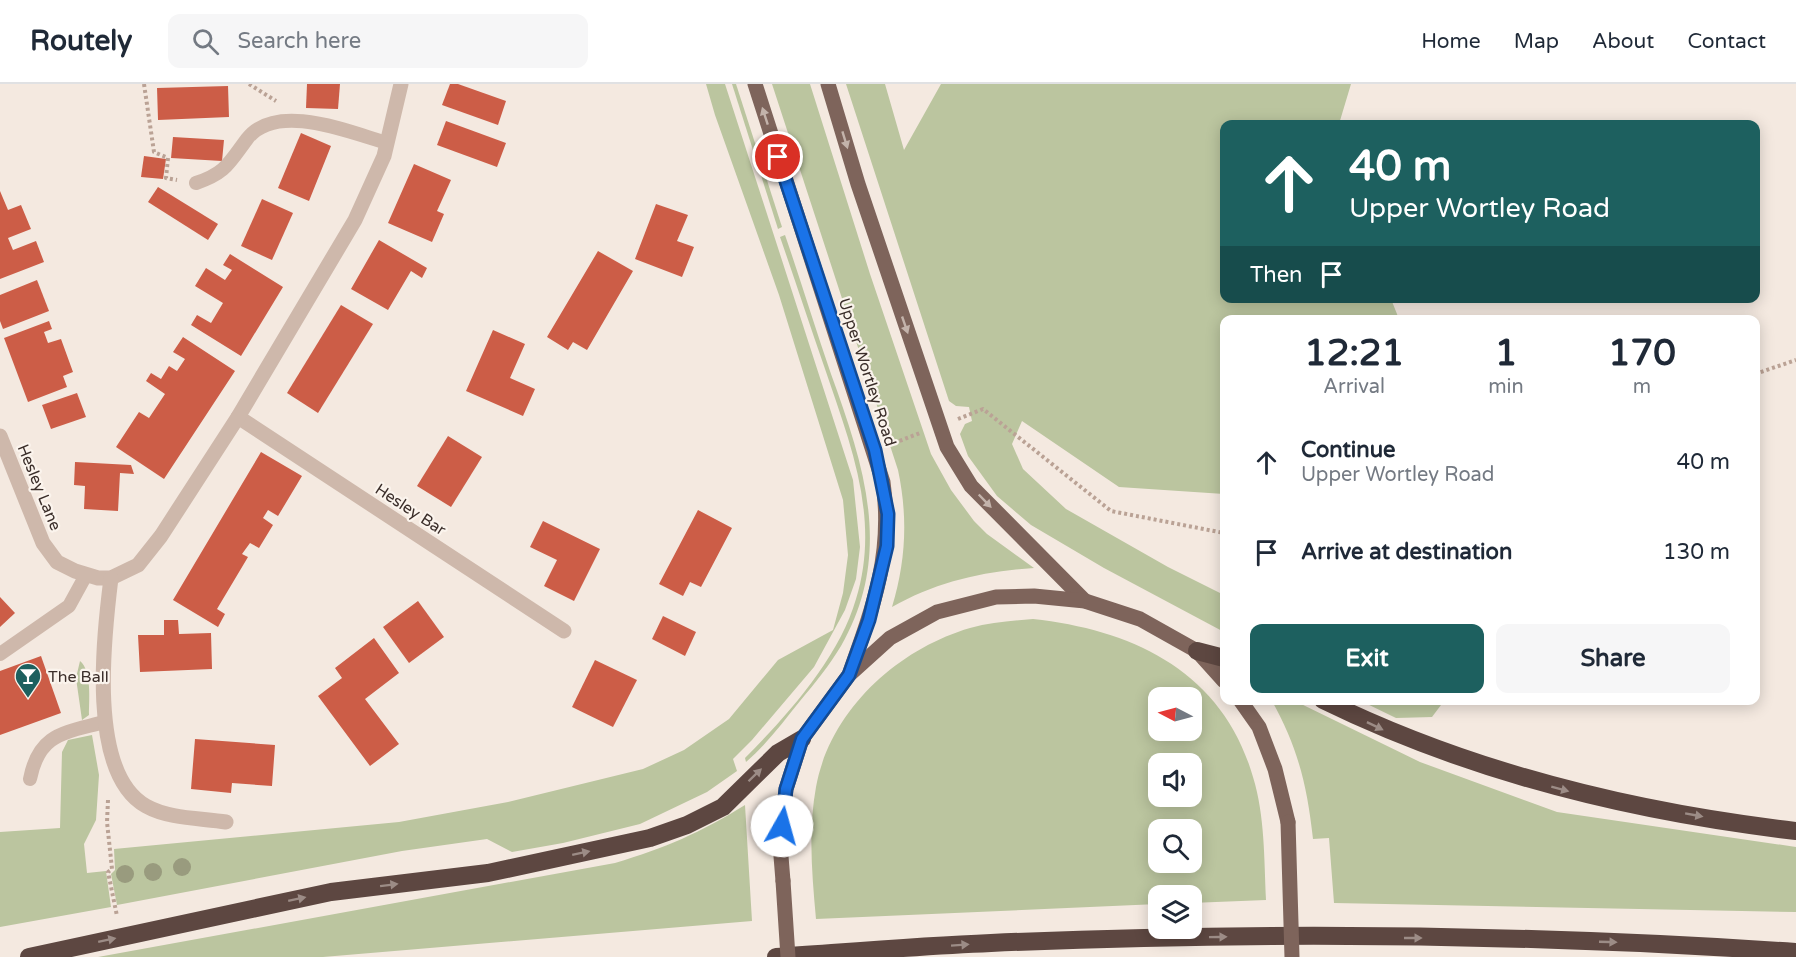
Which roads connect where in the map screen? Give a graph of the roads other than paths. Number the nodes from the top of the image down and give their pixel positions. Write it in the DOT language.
graph roads {
  1 [pos="401,84"];
  2 [pos="755,84"];
  3 [pos="828,84"];
  4 [pos="387,143"];
  5 [pos="196,183"];
  6 [pos="238,417"];
  7 [pos="0,436"];
  8 [pos="86,575"];
  9 [pos="111,578"];
  10 [pos="1085,601"];
  11 [pos="564,631"];
  12 [pos="1197,651"];
  13 [pos="0,654"];
  14 [pos="1220,657"];
  15 [pos="849,675"];
  16 [pos="1220,677"];
  17 [pos="1243,705"];
  18 [pos="1333,705"];
  19 [pos="104,722"];
  20 [pos="802,739"];
  21 [pos="30,779"];
  22 [pos="226,822"];
  23 [pos="1796,831"];
  24 [pos="1796,952"];
  25 [pos="29,957"];
  26 [pos="776,957"];
  27 [pos="788,957"];
  28 [pos="1292,957"];
  1 -- 4 [label="street"];
  15 -- 2 [label="main road, Upper Wortley Road, one-way"];
  3 -- 10 [label="main road, one-way"];
  4 -- 5 [label="lane"];
  4 -- 6 [label="street"];
  6 -- 9 [label="street"];
  6 -- 11 [label="street, Hesley Bar"];
  7 -- 8 [label="street, Hesley Lane"];
  8 -- 9 [label="street, Hesley Lane"];
  8 -- 13 [label="lane"];
  9 -- 19 [label="street"];
  10 -- 12 [label="main road"];
  10 -- 15 [label="main road"];
  12 -- 14 [label="highway"];
  12 -- 16 [label="main road"];
  15 -- 20 [label="main road"];
  17 -- 28 [label="main road, bridge"];
  18 -- 23 [label="highway, one-way"];
  19 -- 21 [label="lane"];
  19 -- 22 [label="street"];
  25 -- 20 [label="highway, one-way"];
  20 -- 27 [label="main road, bridge"];
  26 -- 24 [label="highway, one-way"];
}
